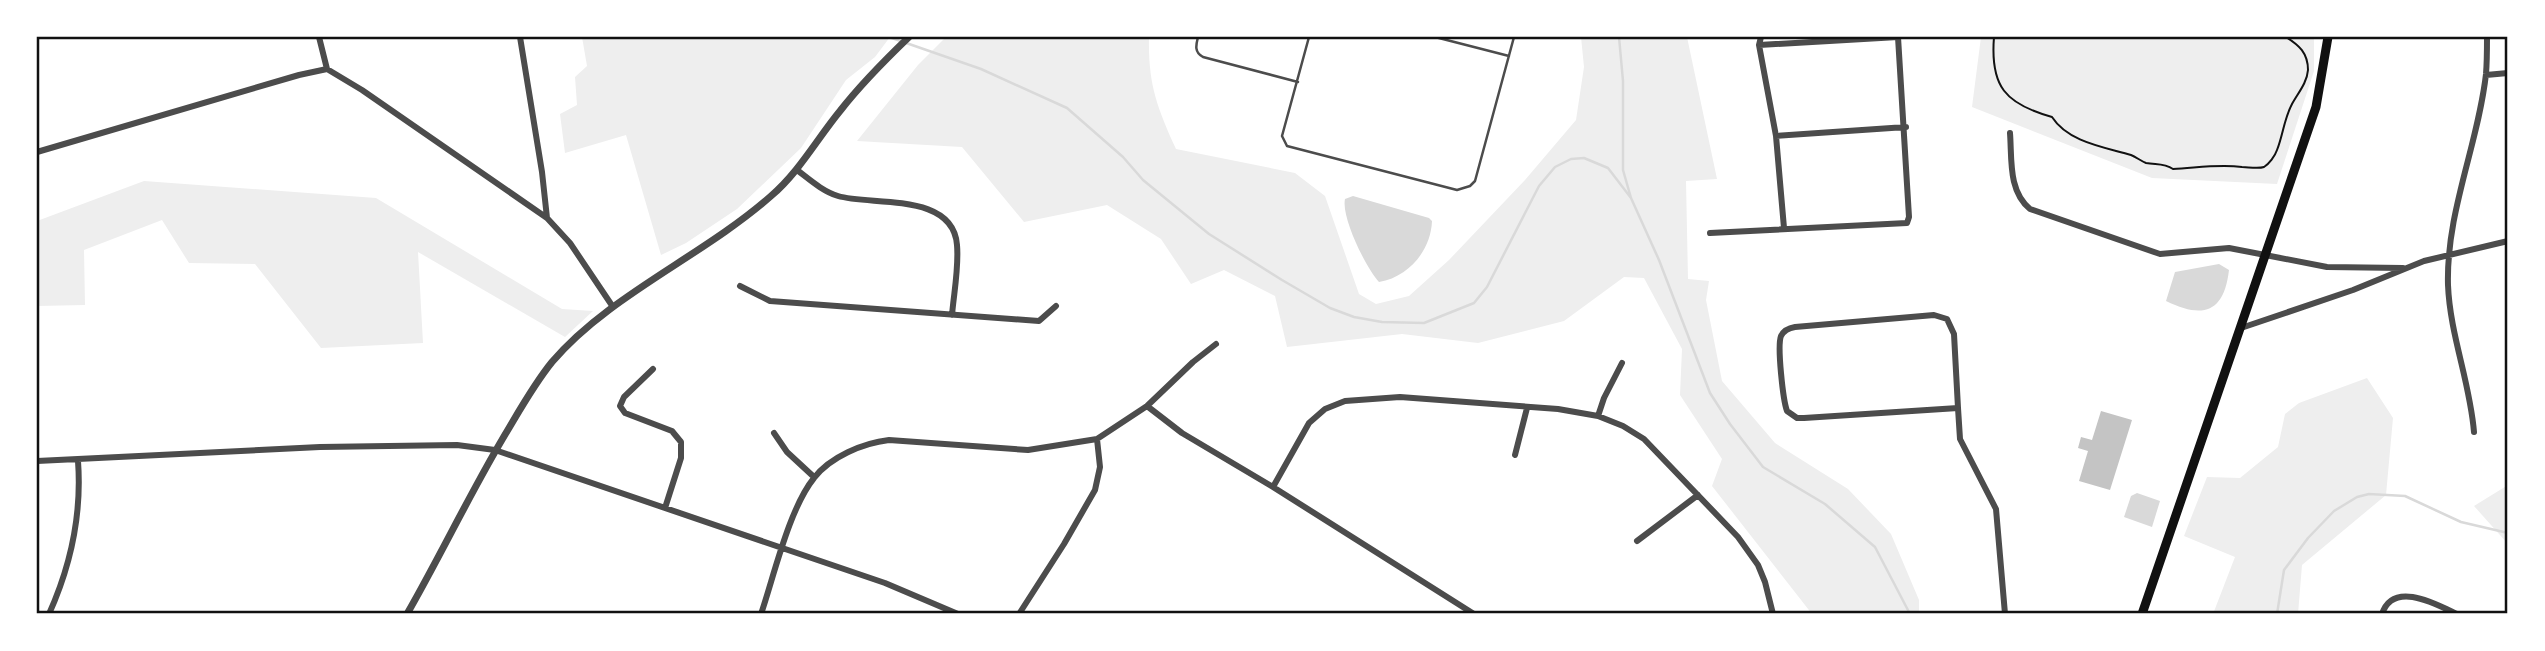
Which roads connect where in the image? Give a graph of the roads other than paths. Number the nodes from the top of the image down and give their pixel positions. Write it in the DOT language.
graph roads {
  1 [pos="319,37"];
  2 [pos="520,37"];
  3 [pos="908,37"];
  4 [pos="1198,37"];
  5 [pos="1309,37"];
  6 [pos="1435,37"];
  7 [pos="1514,37"];
  8 [pos="1761,37"];
  9 [pos="1898,37"];
  10 [pos="2328,37"];
  11 [pos="2487,37"];
  12 [pos="1759,45"];
  13 [pos="1509,57"];
  14 [pos="327,69"];
  15 [pos="2508,73"];
  16 [pos="2486,75"];
  17 [pos="1298,82"];
  18 [pos="1906,127"];
  19 [pos="2010,133"];
  20 [pos="1776,136"];
  21 [pos="37,152"];
  22 [pos="797,170"];
  23 [pos="547,218"];
  24 [pos="1784,228"];
  25 [pos="1710,233"];
  26 [pos="2508,241"];
  27 [pos="2450,255"];
  28 [pos="2264,256"];
  29 [pos="2403,268"];
  30 [pos="740,286"];
  31 [pos="1056,306"];
  32 [pos="613,307"];
  33 [pos="953,315"];
  34 [pos="2241,328"];
  35 [pos="1216,344"];
  36 [pos="1622,363"];
  37 [pos="653,369"];
  38 [pos="1147,406"];
  39 [pos="1527,408"];
  40 [pos="1958,408"];
  41 [pos="1598,416"];
  42 [pos="2474,432"];
  43 [pos="774,433"];
  44 [pos="1097,439"];
  45 [pos="495,450"];
  46 [pos="1515,455"];
  47 [pos="37,461"];
  48 [pos="78,461"];
  49 [pos="814,477"];
  50 [pos="1273,487"];
  51 [pos="1698,495"];
  52 [pos="665,508"];
  53 [pos="1637,541"];
  54 [pos="783,547"];
  55 [pos="49,614"];
  56 [pos="407,614"];
  57 [pos="761,614"];
  58 [pos="958,614"];
  59 [pos="1018,614"];
  60 [pos="1474,614"];
  61 [pos="1773,614"];
  62 [pos="2005,614"];
  63 [pos="2142,614"];
  64 [pos="2382,614"];
  65 [pos="2457,614"];
  1 -- 14 [label="street"];
  2 -- 23 [label="street"];
  3 -- 22 [label="street"];
  4 -- 17 [label="lane"];
  5 -- 17 [label="lane"];
  6 -- 13 [label="lane"];
  7 -- 13 [label="lane"];
  8 -- 12 [label="street"];
  9 -- 12 [label="street"];
  9 -- 18 [label="street"];
  10 -- 28 [label="main road"];
  11 -- 16 [label="street"];
  12 -- 20 [label="street"];
  13 -- 17 [label="lane"];
  14 -- 21 [label="street"];
  14 -- 23 [label="street"];
  15 -- 16 [label="street"];
  16 -- 27 [label="street"];
  18 -- 20 [label="street"];
  18 -- 24 [label="street"];
  19 -- 28 [label="street"];
  20 -- 24 [label="street"];
  22 -- 32 [label="street"];
  22 -- 33 [label="street"];
  23 -- 32 [label="street"];
  24 -- 25 [label="street"];
  26 -- 27 [label="street"];
  27 -- 29 [label="street"];
  27 -- 42 [label="street"];
  28 -- 29 [label="street"];
  28 -- 34 [label="main road"];
  29 -- 34 [label="street"];
  30 -- 33 [label="street"];
  31 -- 33 [label="street"];
  32 -- 45 [label="street"];
  34 -- 63 [label="main road"];
  35 -- 38 [label="street"];
  36 -- 41 [label="street"];
  37 -- 52 [label="street"];
  38 -- 44 [label="street"];
  38 -- 50 [label="street"];
  39 -- 41 [label="street"];
  39 -- 46 [label="street"];
  39 -- 50 [label="street"];
  40 -- 40 [label="street"];
  40 -- 62 [label="street"];
  41 -- 51 [label="street"];
  43 -- 49 [label="street"];
  44 -- 49 [label="street"];
  44 -- 59 [label="street"];
  45 -- 48 [label="street"];
  45 -- 52 [label="street"];
  45 -- 56 [label="street"];
  47 -- 48 [label="street"];
  48 -- 55 [label="street"];
  49 -- 54 [label="street"];
  50 -- 60 [label="street"];
  51 -- 53 [label="street"];
  51 -- 61 [label="street"];
  52 -- 54 [label="street"];
  54 -- 57 [label="street"];
  54 -- 58 [label="street"];
  64 -- 65 [label="street"];
}
